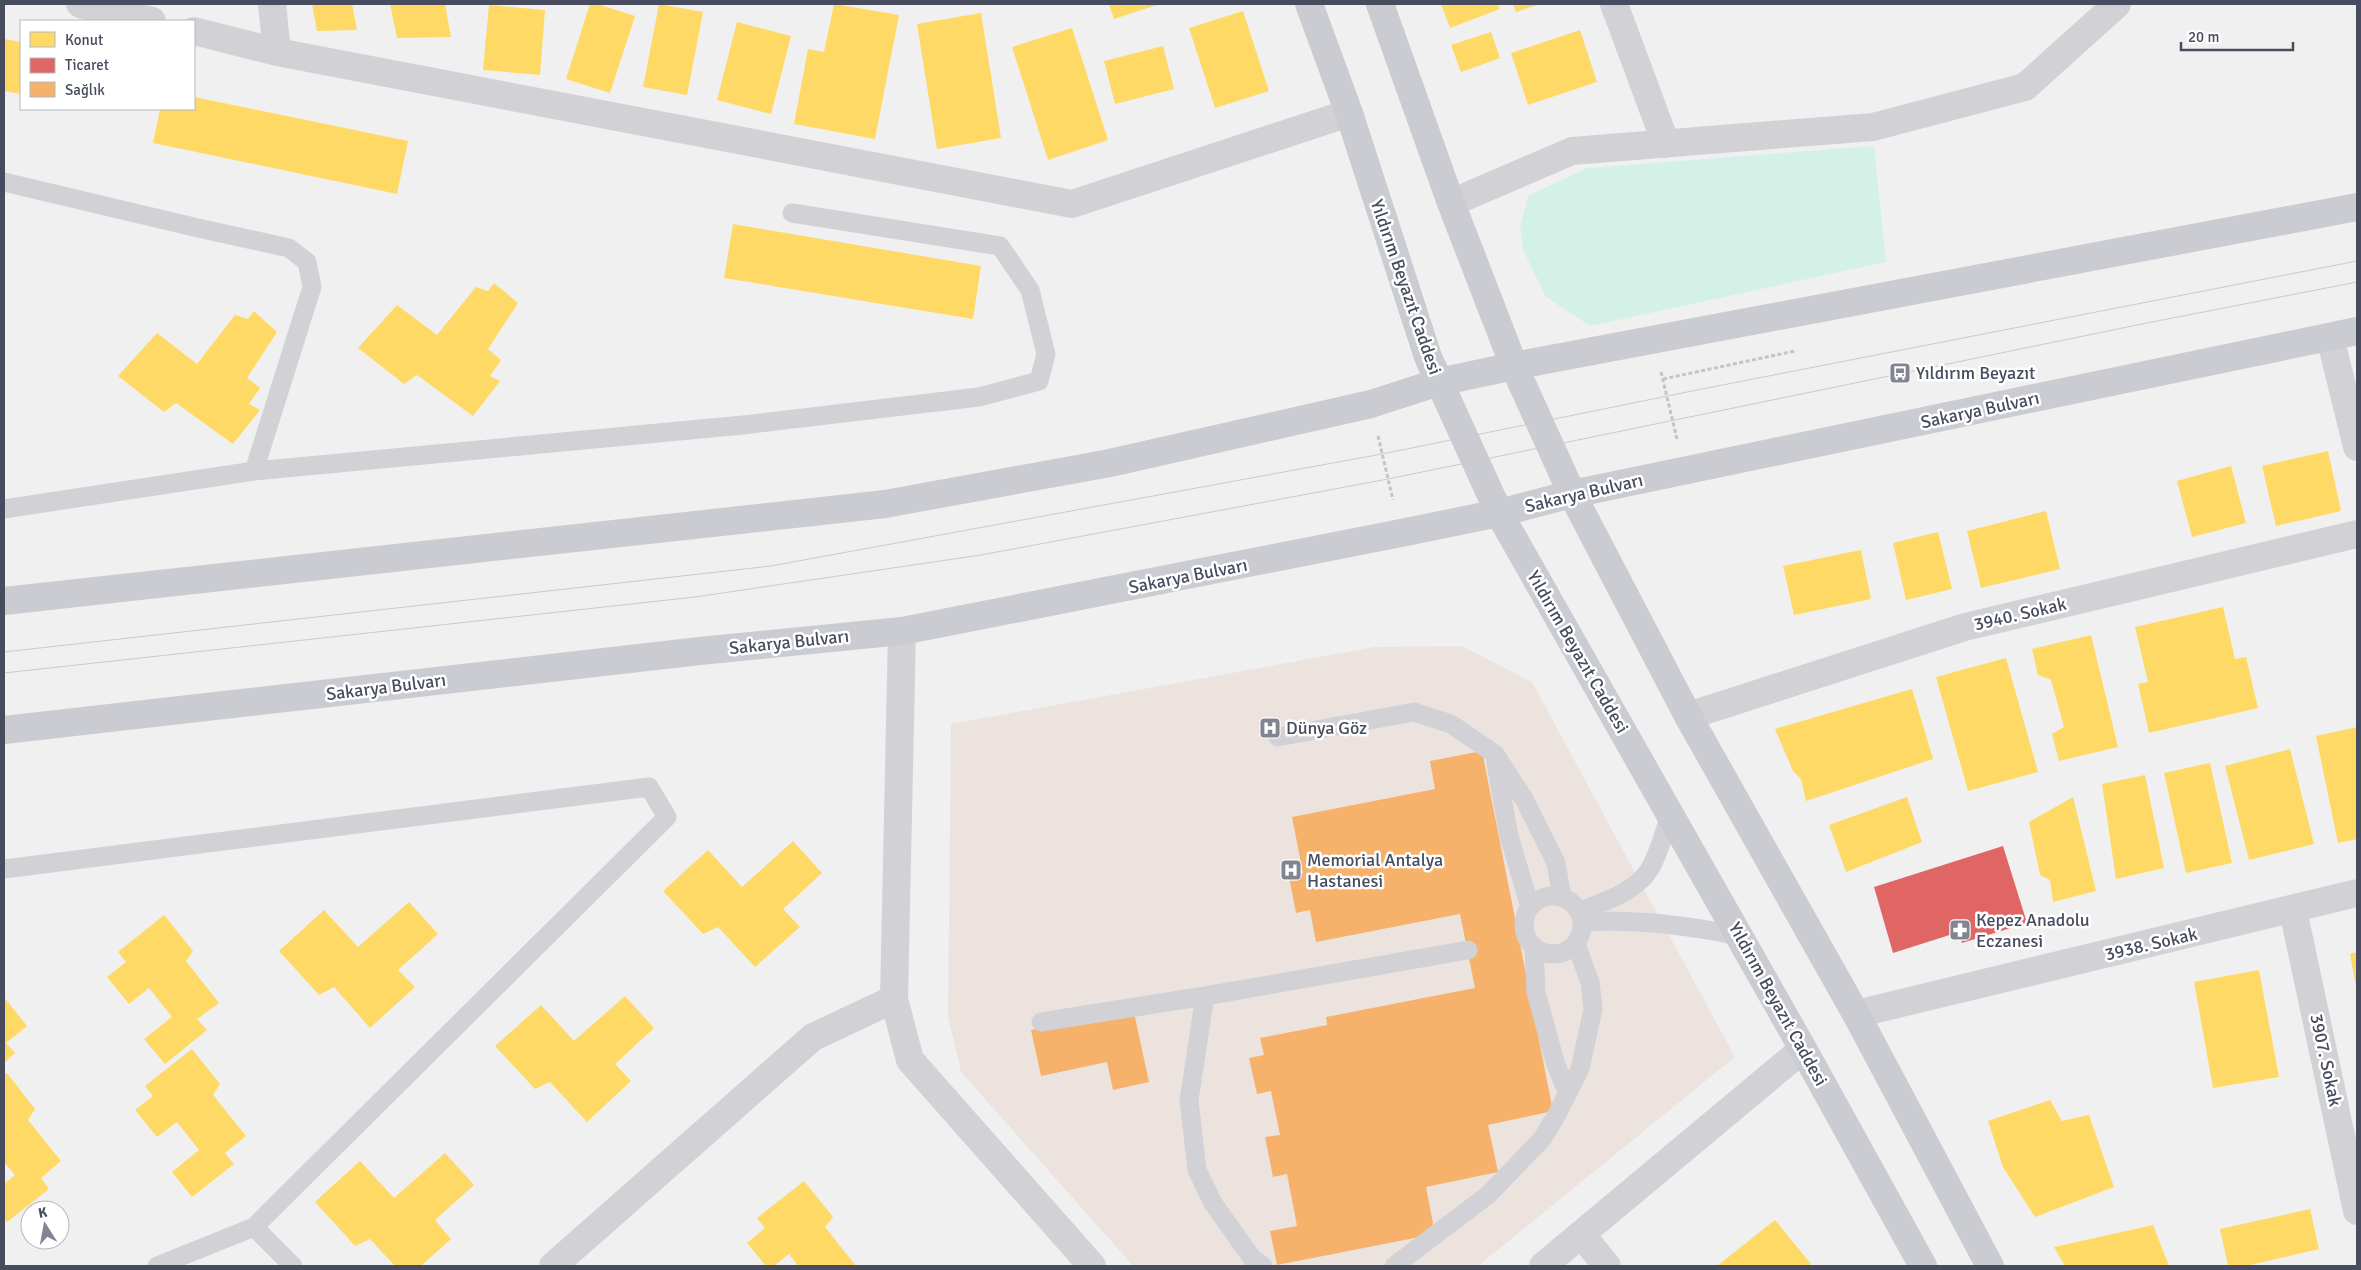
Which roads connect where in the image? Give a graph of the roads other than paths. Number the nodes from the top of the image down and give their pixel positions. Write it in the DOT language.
graph roads {
  1 [pos="80,4"];
  2 [pos="272,4"];
  3 [pos="1309,4"];
  4 [pos="1380,4"];
  5 [pos="1614,4"];
  6 [pos="2118,4"];
  7 [pos="148,20"];
  8 [pos="195,31"];
  9 [pos="277,52"];
  10 [pos="1349,113"];
  11 [pos="1666,144"];
  12 [pos="4,182"];
  13 [pos="1451,204"];
  14 [pos="2357,207"];
  15 [pos="792,213"];
  16 [pos="2357,331"];
  17 [pos="2330,337"];
  18 [pos="1514,366"];
  19 [pos="1439,382"];
  20 [pos="2357,447"];
  21 [pos="254,471"];
  22 [pos="1572,494"];
  23 [pos="4,509"];
  24 [pos="1499,513"];
  25 [pos="2357,534"];
  26 [pos="4,601"];
  27 [pos="902,631"];
  28 [pos="1688,716"];
  29 [pos="4,730"];
  30 [pos="1278,736"];
  31 [pos="1495,754"];
  32 [pos="1670,815"];
  33 [pos="4,869"];
  34 [pos="2357,893"];
  35 [pos="1562,897"];
  36 [pos="1530,907"];
  37 [pos="2293,910"];
  38 [pos="1581,917"];
  39 [pos="1739,936"];
  40 [pos="1527,943"];
  41 [pos="1576,944"];
  42 [pos="1468,950"];
  43 [pos="1205,996"];
  44 [pos="894,999"];
  45 [pos="1856,1014"];
  46 [pos="1041,1022"];
  47 [pos="1803,1049"];
  48 [pos="1568,1092"];
  49 [pos="2356,1198"];
  50 [pos="254,1227"];
  51 [pos="1581,1234"];
  52 [pos="157,1266"];
  53 [pos="294,1266"];
  54 [pos="553,1266"];
  55 [pos="1092,1266"];
  56 [pos="1263,1266"];
  57 [pos="1394,1266"];
  58 [pos="1543,1266"];
  59 [pos="1607,1266"];
  60 [pos="1923,1266"];
  61 [pos="1990,1266"];
  1 -- 7 [label="street"];
  2 -- 9 [label="street"];
  3 -- 10 [label="main road, Yıldırım Beyazıt Caddesi"];
  4 -- 13 [label="main road"];
  5 -- 11 [label="street"];
  6 -- 11 [label="street"];
  8 -- 9 [label="street"];
  9 -- 10 [label="street"];
  10 -- 19 [label="main road, Yıldırım Beyazıt Caddesi"];
  11 -- 13 [label="street"];
  12 -- 21 [label="lane"];
  13 -- 18 [label="main road"];
  14 -- 18 [label="main road"];
  15 -- 21 [label="lane"];
  16 -- 17 [label="main road, Sakarya Bulvarı"];
  17 -- 20 [label="street"];
  17 -- 22 [label="main road, Sakarya Bulvarı"];
  18 -- 19 [label="main road"];
  18 -- 22 [label="main road"];
  19 -- 24 [label="main road, Yıldırım Beyazıt Caddesi"];
  19 -- 26 [label="main road"];
  21 -- 23 [label="lane"];
  22 -- 24 [label="main road, Sakarya Bulvarı"];
  22 -- 28 [label="main road"];
  24 -- 27 [label="main road, Sakarya Bulvarı"];
  24 -- 32 [label="main road, Yıldırım Beyazıt Caddesi"];
  25 -- 28 [label="street, 3940. Sokak"];
  27 -- 29 [label="main road, Sakarya Bulvarı"];
  27 -- 44 [label="street"];
  28 -- 45 [label="main road"];
  30 -- 31 [label="lane"];
  31 -- 35 [label="lane"];
  31 -- 36 [label="lane"];
  32 -- 38 [label="lane"];
  32 -- 39 [label="main road, Yıldırım Beyazıt Caddesi"];
  33 -- 50 [label="lane"];
  34 -- 37 [label="street, 3938. Sokak"];
  35 -- 36 [label="lane"];
  35 -- 38 [label="lane"];
  36 -- 40 [label="lane"];
  37 -- 45 [label="street, 3938. Sokak"];
  37 -- 49 [label="street, 3907. Sokak"];
  38 -- 39 [label="lane"];
  38 -- 41 [label="lane"];
  39 -- 47 [label="main road, Yıldırım Beyazıt Caddesi"];
  40 -- 41 [label="lane"];
  40 -- 48 [label="lane"];
  41 -- 48 [label="lane"];
  42 -- 43 [label="lane"];
  43 -- 46 [label="lane"];
  43 -- 56 [label="lane"];
  44 -- 54 [label="street"];
  44 -- 55 [label="street"];
  45 -- 61 [label="main road"];
  47 -- 51 [label="street"];
  47 -- 60 [label="main road, Yıldırım Beyazıt Caddesi"];
  48 -- 57 [label="lane"];
  50 -- 52 [label="lane"];
  50 -- 53 [label="lane"];
  51 -- 58 [label="street"];
  51 -- 59 [label="street"];
}
